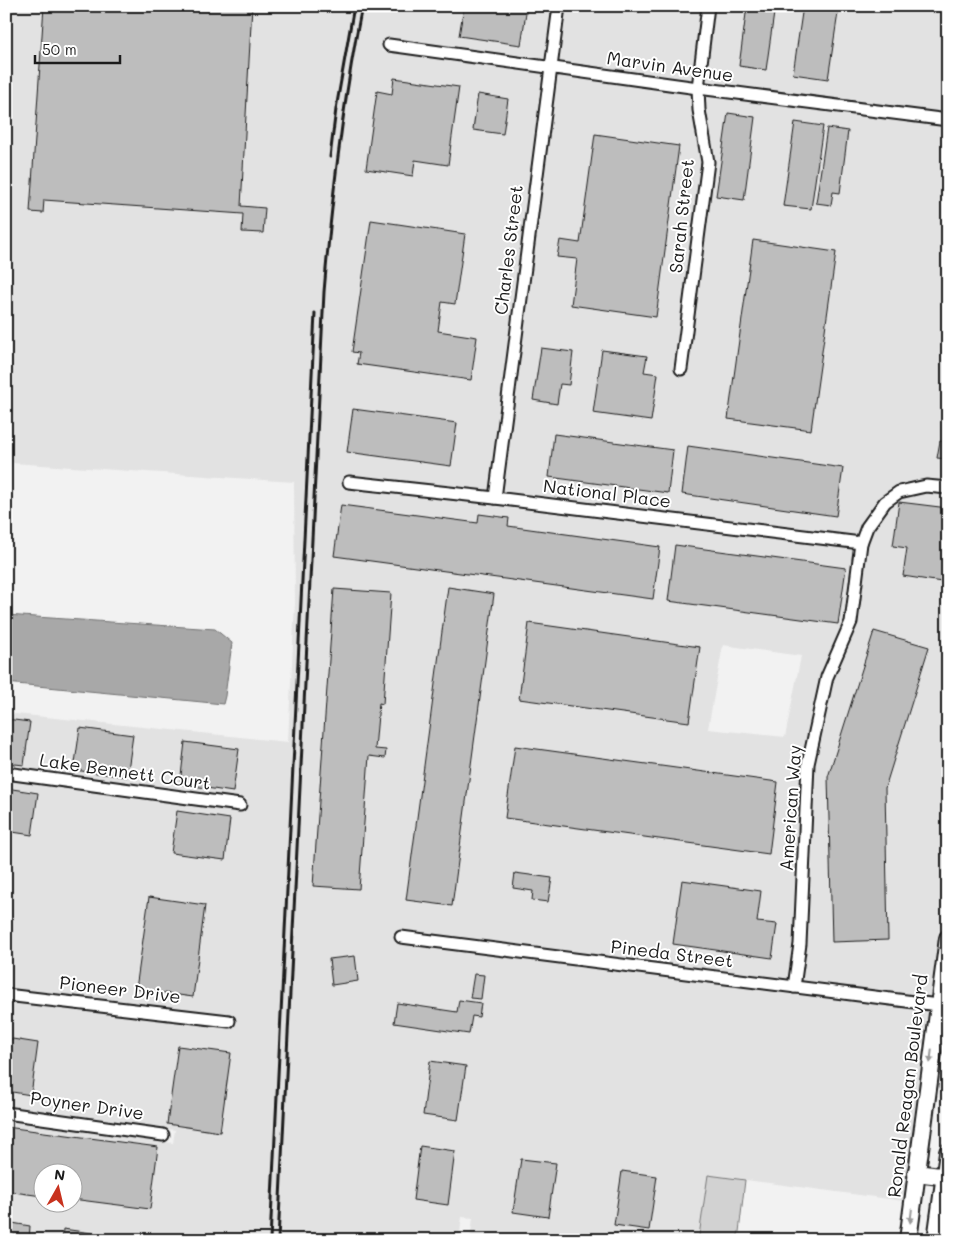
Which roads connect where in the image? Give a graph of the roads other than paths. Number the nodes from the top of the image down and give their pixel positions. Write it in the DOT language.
graph roads {
  1 [pos="559,6"];
  2 [pos="708,6"];
  3 [pos="389,45"];
  4 [pos="552,68"];
  5 [pos="698,88"];
  6 [pos="948,120"];
  7 [pos="681,369"];
  8 [pos="349,482"];
  9 [pos="948,488"];
  10 [pos="495,498"];
  11 [pos="861,543"];
  12 [pos="6,773"];
  13 [pos="240,805"];
  14 [pos="402,937"];
  15 [pos="948,938"];
  16 [pos="794,987"];
  17 [pos="6,995"];
  18 [pos="938,1005"];
  19 [pos="229,1021"];
  20 [pos="6,1113"];
  21 [pos="163,1135"];
  22 [pos="948,1152"];
  23 [pos="916,1173"];
  24 [pos="946,1177"];
  25 [pos="914,1193"];
  26 [pos="945,1198"];
  27 [pos="908,1240"];
  28 [pos="936,1240"];
  1 -- 4 [label="street, Charles Street"];
  2 -- 5 [label="street, Sarah Street"];
  3 -- 4 [label="street, Marvin Avenue"];
  4 -- 5 [label="street, Marvin Avenue"];
  4 -- 10 [label="street, Charles Street"];
  5 -- 6 [label="street, Marvin Avenue"];
  5 -- 7 [label="street, Sarah Street"];
  8 -- 10 [label="street, National Place"];
  9 -- 11 [label="street, American Way"];
  10 -- 11 [label="street, National Place"];
  11 -- 16 [label="street, American Way"];
  12 -- 13 [label="street, Lake Bennett Court"];
  14 -- 16 [label="street, Pineda Street"];
  15 -- 18 [label="main road, Ronald Reagan Boulevard"];
  16 -- 18 [label="street, Pineda Street"];
  17 -- 19 [label="street, Pioneer Drive"];
  18 -- 23 [label="main road, Ronald Reagan Boulevard, one-way"];
  20 -- 21 [label="street, Poyner Drive"];
  22 -- 24 [label="main road"];
  23 -- 24 [label="main road"];
  23 -- 25 [label="main road, Ronald Reagan Boulevard"];
  24 -- 26 [label="main road"];
  25 -- 26 [label="main road"];
  25 -- 27 [label="main road, Ronald Reagan Boulevard, one-way"];
  26 -- 28 [label="main road"];
}
